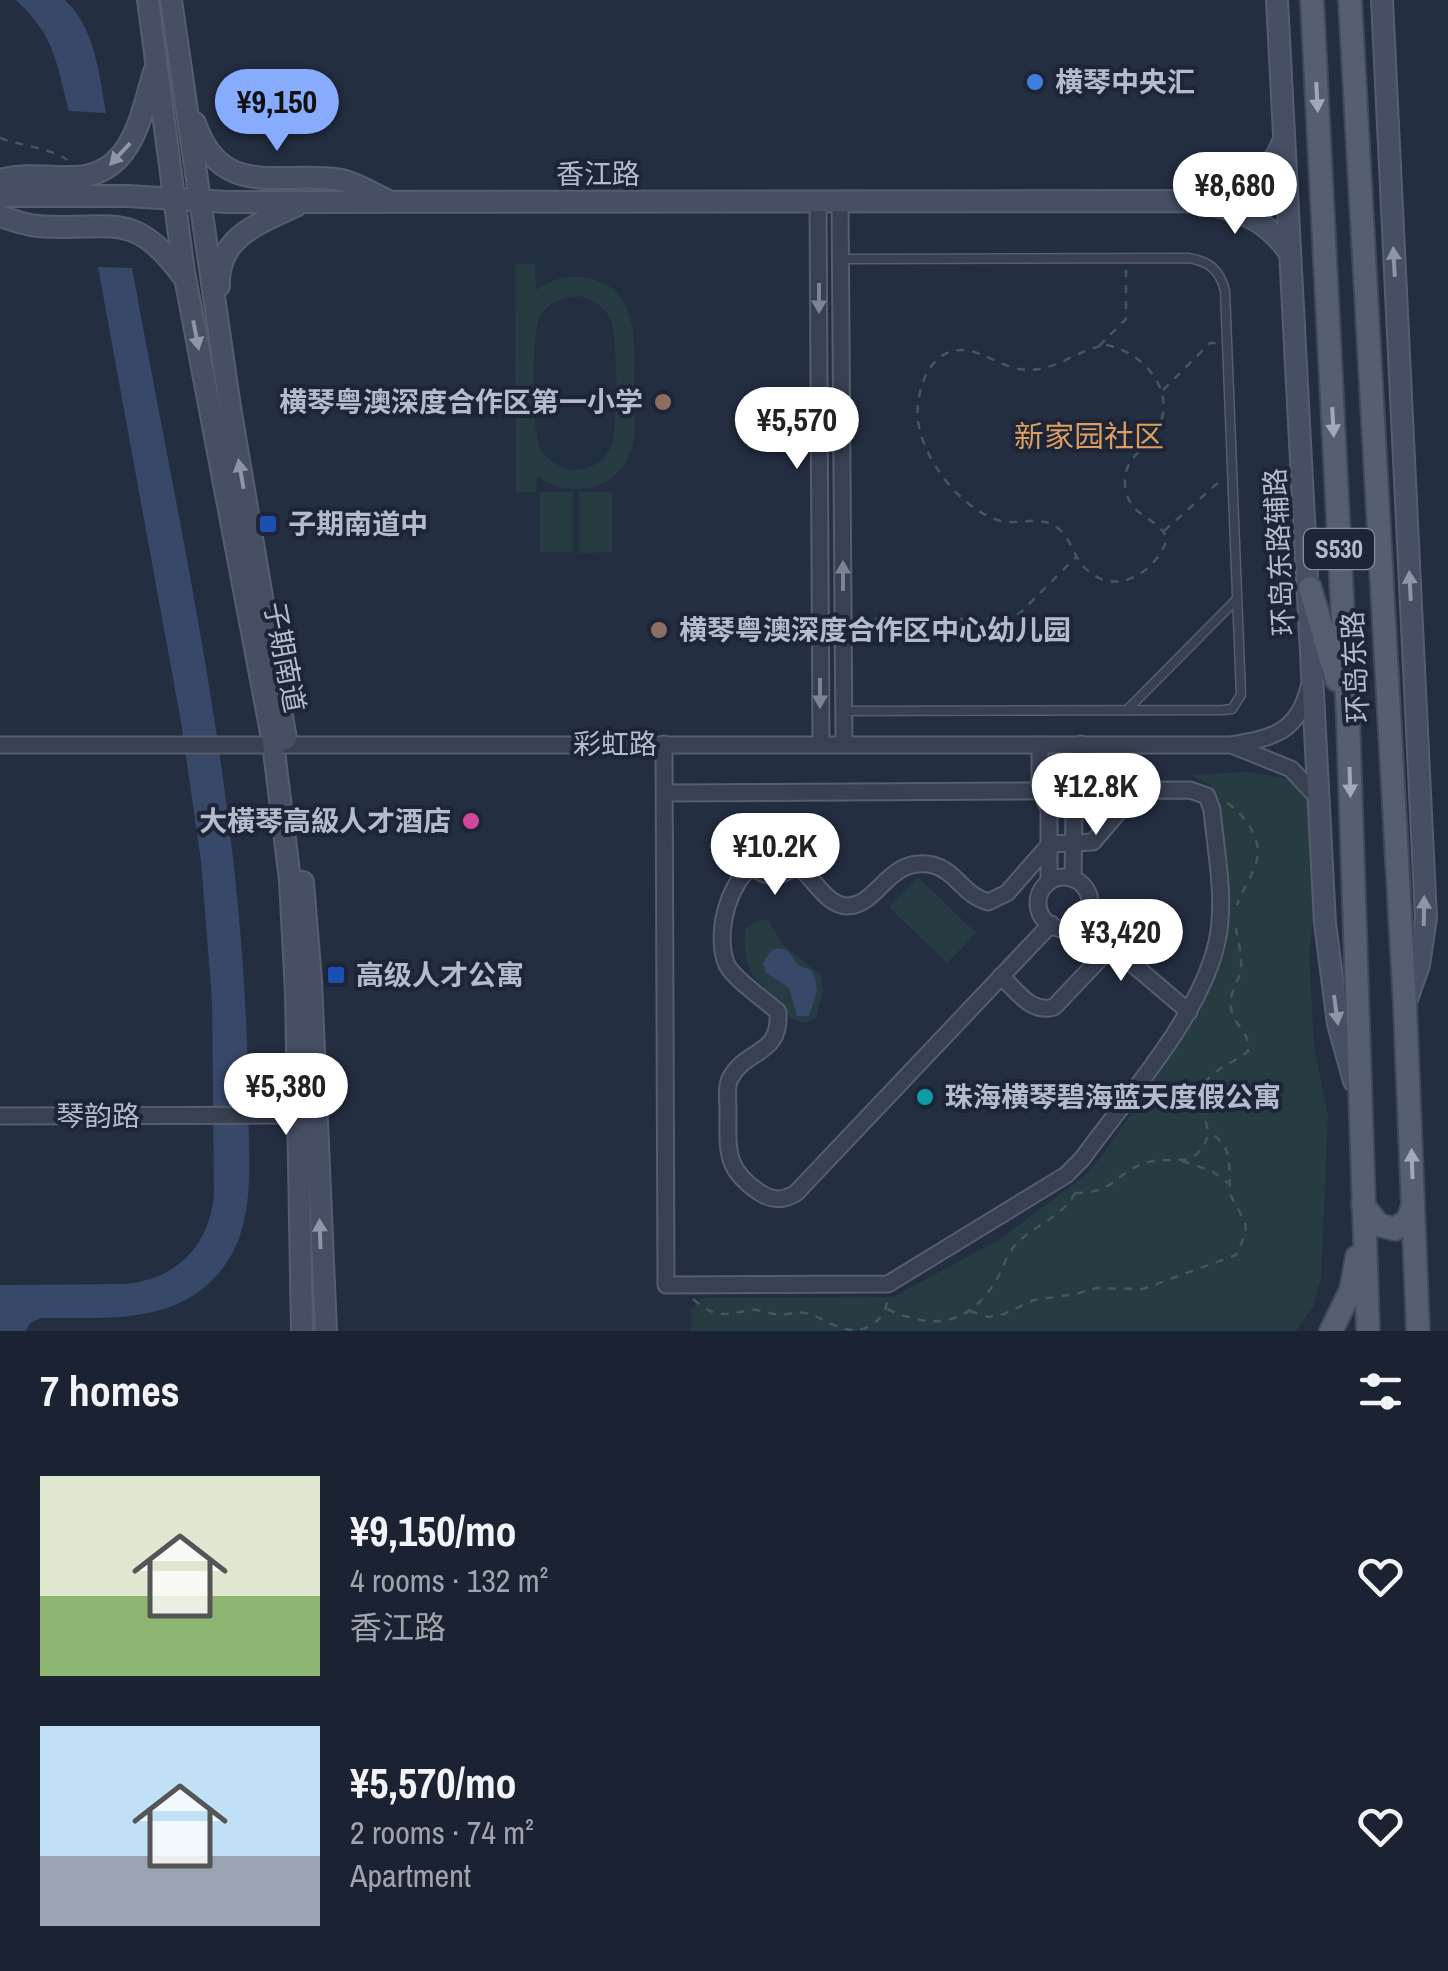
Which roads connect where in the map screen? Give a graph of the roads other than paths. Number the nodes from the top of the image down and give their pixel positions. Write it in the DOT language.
graph roads {
  1 [pos="148,0"];
  2 [pos="171,0"];
  3 [pos="1277,0"];
  4 [pos="1312,0"];
  5 [pos="1350,0"];
  6 [pos="1382,0"];
  7 [pos="156,66"];
  8 [pos="179,73"];
  9 [pos="1283,142"];
  10 [pos="0,180"];
  11 [pos="0,196"];
  12 [pos="174,199"];
  13 [pos="198,200"];
  14 [pos="818,201"];
  15 [pos="840,201"];
  16 [pos="1197,201"];
  17 [pos="305,202"];
  18 [pos="391,202"];
  19 [pos="0,216"];
  20 [pos="1289,252"];
  21 [pos="840,259"];
  22 [pos="185,280"];
  23 [pos="230,407"];
  24 [pos="1310,588"];
  25 [pos="1237,599"];
  26 [pos="1313,668"];
  27 [pos="1127,710"];
  28 [pos="843,711"];
  29 [pos="1348,718"];
  30 [pos="280,742"];
  31 [pos="821,743"];
  32 [pos="844,743"];
  33 [pos="664,744"];
  34 [pos="1081,744"];
  35 [pos="0,745"];
  36 [pos="1040,745"];
  37 [pos="1230,745"];
  38 [pos="1138,789"];
  39 [pos="1040,790"];
  40 [pos="1082,790"];
  41 [pos="666,792"];
  42 [pos="1321,802"];
  43 [pos="1050,844"];
  44 [pos="1074,844"];
  45 [pos="1074,879"];
  46 [pos="1050,882"];
  47 [pos="1082,921"];
  48 [pos="1050,924"];
  49 [pos="1112,946"];
  50 [pos="1001,976"];
  51 [pos="1405,1006"];
  52 [pos="1189,1012"];
  53 [pos="1359,1098"];
  54 [pos="308,1115"];
  55 [pos="0,1116"];
  56 [pos="1413,1205"];
  57 [pos="1364,1214"];
  58 [pos="302,1331"];
  59 [pos="326,1331"];
  60 [pos="1331,1331"];
  61 [pos="1368,1331"];
  62 [pos="1418,1331"];
  1 -- 7 [label="main road, 子期南道"];
  2 -- 8 [label="main road, 子期南道"];
  3 -- 9 [label="main road, 环岛东路辅路"];
  4 -- 29 [label="main road, 环岛东路 / S530, one-way"];
  5 -- 51 [label="main road, 环岛东路 / S530"];
  51 -- 6 [label="main road, one-way"];
  7 -- 10 [label="main road, one-way"];
  7 -- 12 [label="main road, 子期南道"];
  8 -- 13 [label="main road, 子期南道"];
  8 -- 18 [label="main road"];
  9 -- 16 [label="main road"];
  9 -- 20 [label="main road, 环岛东路辅路"];
  11 -- 12 [label="main road, 香江路"];
  12 -- 13 [label="main road, 香江路"];
  12 -- 22 [label="main road, 子期南道"];
  13 -- 17 [label="main road, 香江路"];
  13 -- 23 [label="main road, 子期南道"];
  14 -- 15 [label="main road, 香江路"];
  14 -- 18 [label="main road, 香江路"];
  14 -- 31 [label="street, one-way"];
  15 -- 16 [label="main road, 香江路"];
  15 -- 21 [label="street"];
  16 -- 20 [label="main road"];
  17 -- 18 [label="main road, 香江路"];
  17 -- 23 [label="main road"];
  19 -- 22 [label="main road"];
  20 -- 24 [label="main road, 环岛东路辅路"];
  21 -- 25 [label="lane"];
  28 -- 21 [label="street, one-way"];
  22 -- 30 [label="main road, 子期南道, one-way"];
  30 -- 23 [label="main road, 子期南道, one-way"];
  24 -- 26 [label="main road, 环岛东路辅路"];
  24 -- 29 [label="main road"];
  25 -- 27 [label="lane"];
  25 -- 27 [label="lane"];
  26 -- 37 [label="street"];
  26 -- 42 [label="main road, 环岛东路辅路"];
  27 -- 28 [label="lane"];
  28 -- 32 [label="street"];
  29 -- 53 [label="main road, 环岛东路 / S530, one-way"];
  30 -- 33 [label="street, 彩虹路"];
  30 -- 35 [label="street, 彩虹路"];
  30 -- 54 [label="main road, 子期南道"];
  31 -- 32 [label="street, 彩虹路"];
  31 -- 33 [label="street, 彩虹路"];
  32 -- 36 [label="street, 彩虹路"];
  33 -- 41 [label="street"];
  34 -- 36 [label="street, 彩虹路"];
  34 -- 37 [label="street, 彩虹路"];
  34 -- 40 [label="street"];
  36 -- 39 [label="street"];
  37 -- 42 [label="street"];
  38 -- 40 [label="street"];
  38 -- 44 [label="street"];
  38 -- 52 [label="street"];
  39 -- 40 [label="street"];
  39 -- 41 [label="street"];
  39 -- 43 [label="street"];
  40 -- 44 [label="street"];
  41 -- 52 [label="street"];
  42 -- 53 [label="main road, 环岛东路辅路, one-way"];
  43 -- 44 [label="street"];
  43 -- 46 [label="street"];
  43 -- 50 [label="street"];
  44 -- 45 [label="street"];
  45 -- 46 [label="street"];
  45 -- 47 [label="street"];
  46 -- 48 [label="street"];
  47 -- 48 [label="street"];
  47 -- 49 [label="street"];
  48 -- 50 [label="street"];
  49 -- 50 [label="street"];
  49 -- 52 [label="street"];
  56 -- 51 [label="main road, 环岛东路 / S530, one-way"];
  53 -- 57 [label="main road, 环岛东路 / S530"];
  54 -- 55 [label="street, 琴韵路"];
  54 -- 58 [label="main road, 子期南道"];
  59 -- 54 [label="main road, 子期南道, one-way"];
  56 -- 57 [label="main road"];
  56 -- 62 [label="main road, 环岛东路 / S530"];
  57 -- 60 [label="main road"];
  57 -- 61 [label="main road, 环岛东路 / S530"];
}
